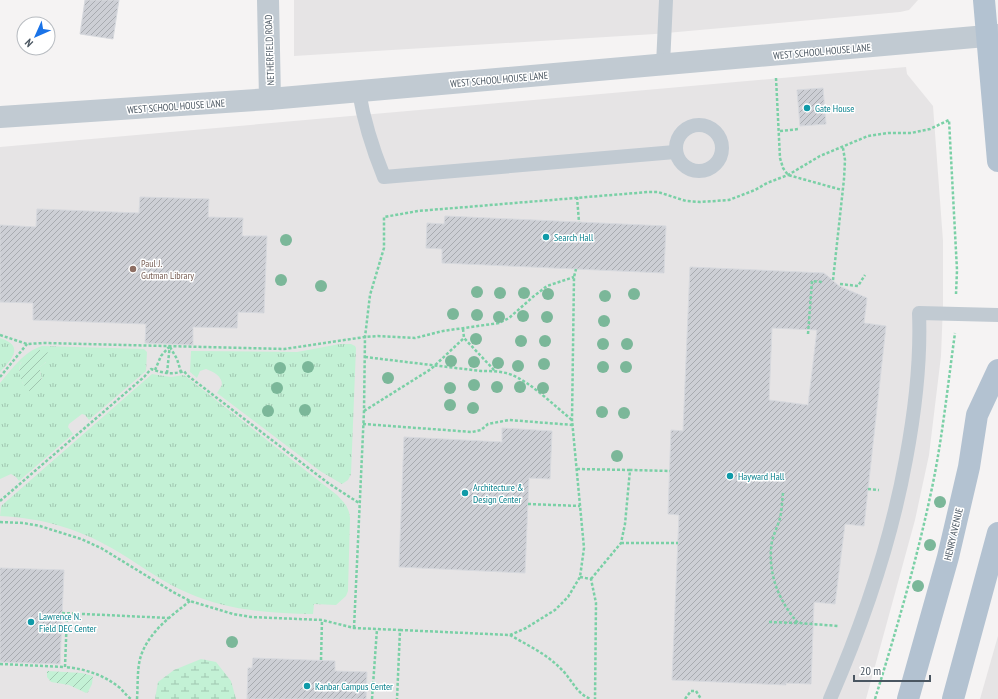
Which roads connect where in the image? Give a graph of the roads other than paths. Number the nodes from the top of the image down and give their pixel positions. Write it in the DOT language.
graph roads {
  1 [pos="268,0"];
  2 [pos="666,0"];
  3 [pos="984,0"];
  4 [pos="992,35"];
  5 [pos="663,65"];
  6 [pos="359,92"];
  7 [pos="270,99"];
  8 [pos="0,117"];
  9 [pos="675,152"];
  10 [pos="998,161"];
  11 [pos="998,315"];
  12 [pos="998,370"];
  13 [pos="998,533"];
  14 [pos="830,699"];
  15 [pos="908,699"];
  16 [pos="953,699"];
  1 -- 7 [label="street, NETHERFIELD ROAD"];
  2 -- 5 [label="lane"];
  3 -- 4 [label="main road"];
  4 -- 5 [label="street, WEST SCHOOL HOUSE LANE"];
  4 -- 10 [label="main road"];
  5 -- 6 [label="street, WEST SCHOOL HOUSE LANE"];
  6 -- 7 [label="street, WEST SCHOOL HOUSE LANE"];
  6 -- 9 [label="lane"];
  7 -- 8 [label="street, WEST SCHOOL HOUSE LANE"];
  11 -- 14 [label="lane"];
  12 -- 15 [label="main road, HENRY AVENUE"];
  13 -- 16 [label="main road"];
}
